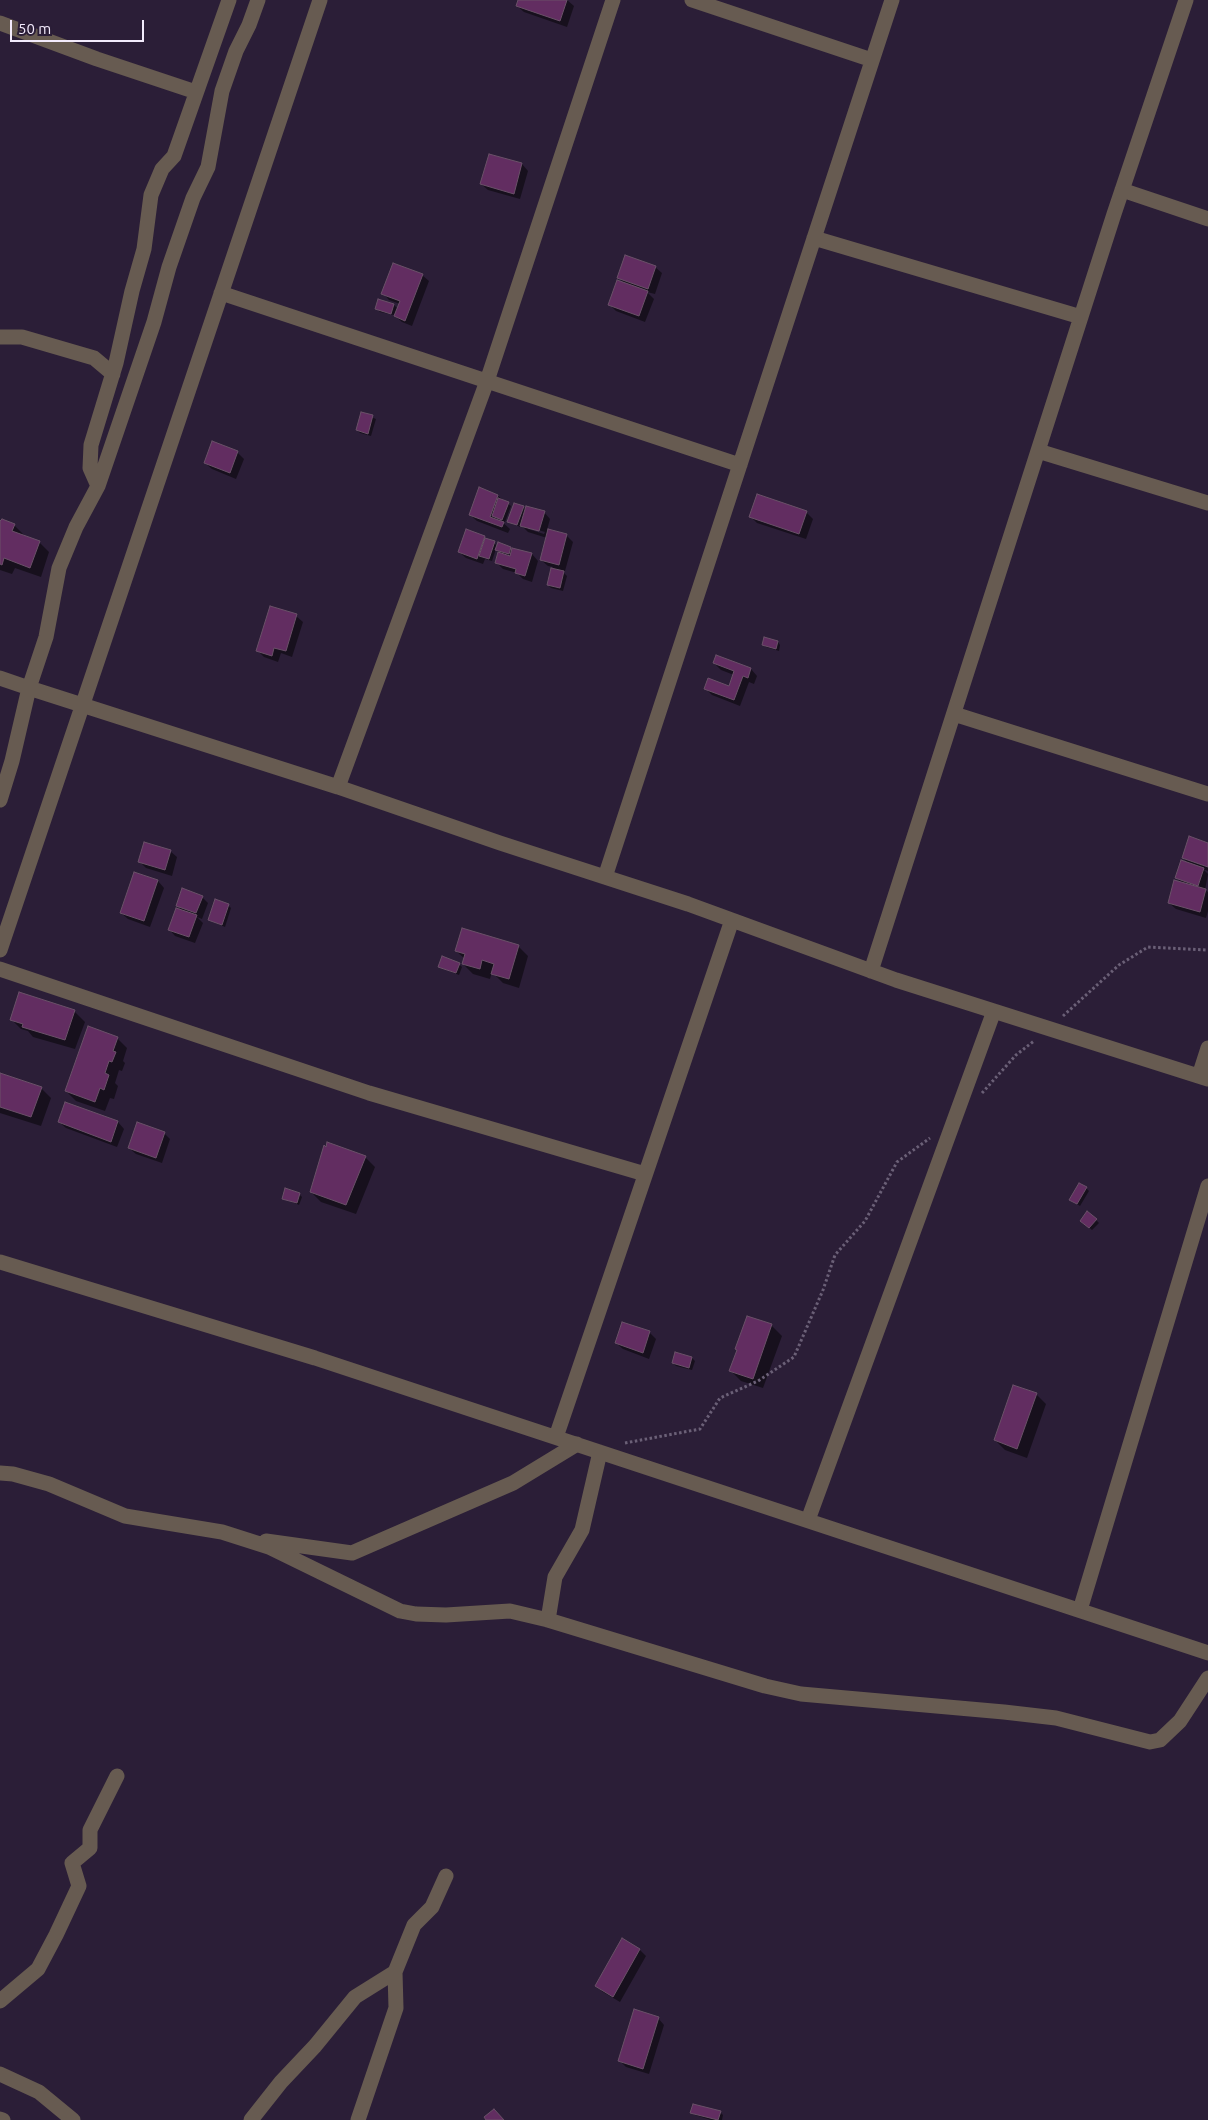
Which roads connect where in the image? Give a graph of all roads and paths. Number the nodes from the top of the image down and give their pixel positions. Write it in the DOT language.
graph roads {
  1 [pos="229,0"];
  2 [pos="258,0"];
  3 [pos="320,0"];
  4 [pos="613,0"];
  5 [pos="692,0"];
  6 [pos="892,0"];
  7 [pos="1186,0"];
  8 [pos="0,23"];
  9 [pos="872,60"];
  10 [pos="196,92"];
  11 [pos="1122,190"];
  12 [pos="1208,219"];
  13 [pos="814,238"];
  14 [pos="221,293"];
  15 [pos="1081,317"];
  16 [pos="0,337"];
  17 [pos="113,374"];
  18 [pos="487,381"];
  19 [pos="1038,451"];
  20 [pos="740,465"];
  21 [pos="98,486"];
  22 [pos="1208,503"];
  23 [pos="0,678"];
  24 [pos="29,688"];
  25 [pos="82,706"];
  26 [pos="954,714"];
  27 [pos="338,787"];
  28 [pos="1208,794"];
  29 [pos="0,800"];
  30 [pos="605,877"];
  31 [pos="732,920"];
  32 [pos="0,950"];
  33 [pos="1208,950"];
  34 [pos="0,969"];
  35 [pos="871,971"];
  36 [pos="994,1011"];
  37 [pos="1050,1028"];
  38 [pos="1208,1048"];
  39 [pos="1203,1077"];
  40 [pos="979,1098"];
  41 [pos="956,1118"];
  42 [pos="646,1174"];
  43 [pos="1208,1186"];
  44 [pos="0,1262"];
  45 [pos="556,1438"];
  46 [pos="622,1443"];
  47 [pos="576,1444"];
  48 [pos="600,1452"];
  49 [pos="0,1474"];
  50 [pos="808,1520"];
  51 [pos="240,1538"];
  52 [pos="1080,1610"];
  53 [pos="548,1620"];
  54 [pos="1208,1653"];
  55 [pos="1208,1678"];
  56 [pos="117,1776"];
  57 [pos="446,1876"];
  58 [pos="395,1972"];
  59 [pos="0,2001"];
  60 [pos="0,2074"];
  61 [pos="73,2120"];
  62 [pos="251,2120"];
  63 [pos="358,2120"];
  1 -- 10 [label="street"];
  2 -- 21 [label="street"];
  3 -- 14 [label="street"];
  4 -- 18 [label="street"];
  5 -- 9 [label="street"];
  6 -- 9 [label="street"];
  7 -- 11 [label="street"];
  8 -- 10 [label="street"];
  9 -- 13 [label="street"];
  10 -- 17 [label="street"];
  11 -- 12 [label="street"];
  11 -- 15 [label="street"];
  13 -- 15 [label="street"];
  13 -- 20 [label="street"];
  14 -- 18 [label="street"];
  14 -- 25 [label="street"];
  15 -- 19 [label="street"];
  16 -- 17 [label="street"];
  17 -- 21 [label="street"];
  18 -- 20 [label="street"];
  18 -- 27 [label="street"];
  19 -- 22 [label="street"];
  19 -- 26 [label="street"];
  20 -- 30 [label="street"];
  21 -- 24 [label="street"];
  23 -- 24 [label="street"];
  24 -- 25 [label="street"];
  24 -- 29 [label="street"];
  25 -- 27 [label="street"];
  25 -- 32 [label="street"];
  26 -- 28 [label="street"];
  26 -- 35 [label="street"];
  27 -- 30 [label="street"];
  30 -- 31 [label="street"];
  31 -- 35 [label="street"];
  31 -- 42 [label="street"];
  33 -- 37 [label="path"];
  34 -- 42 [label="street"];
  35 -- 36 [label="street"];
  36 -- 37 [label="street"];
  36 -- 41 [label="street"];
  37 -- 39 [label="street"];
  37 -- 40 [label="path"];
  38 -- 39 [label="street"];
  41 -- 46 [label="path"];
  41 -- 50 [label="street"];
  42 -- 45 [label="street"];
  43 -- 52 [label="street"];
  44 -- 45 [label="street"];
  45 -- 47 [label="street"];
  47 -- 48 [label="street"];
  47 -- 51 [label="street"];
  48 -- 50 [label="street"];
  48 -- 53 [label="street"];
  49 -- 51 [label="street"];
  50 -- 52 [label="street"];
  51 -- 53 [label="street"];
  52 -- 54 [label="street"];
  53 -- 55 [label="street"];
  56 -- 59 [label="street"];
  57 -- 58 [label="street"];
  58 -- 62 [label="street"];
  58 -- 63 [label="street"];
  60 -- 61 [label="street"];
}
